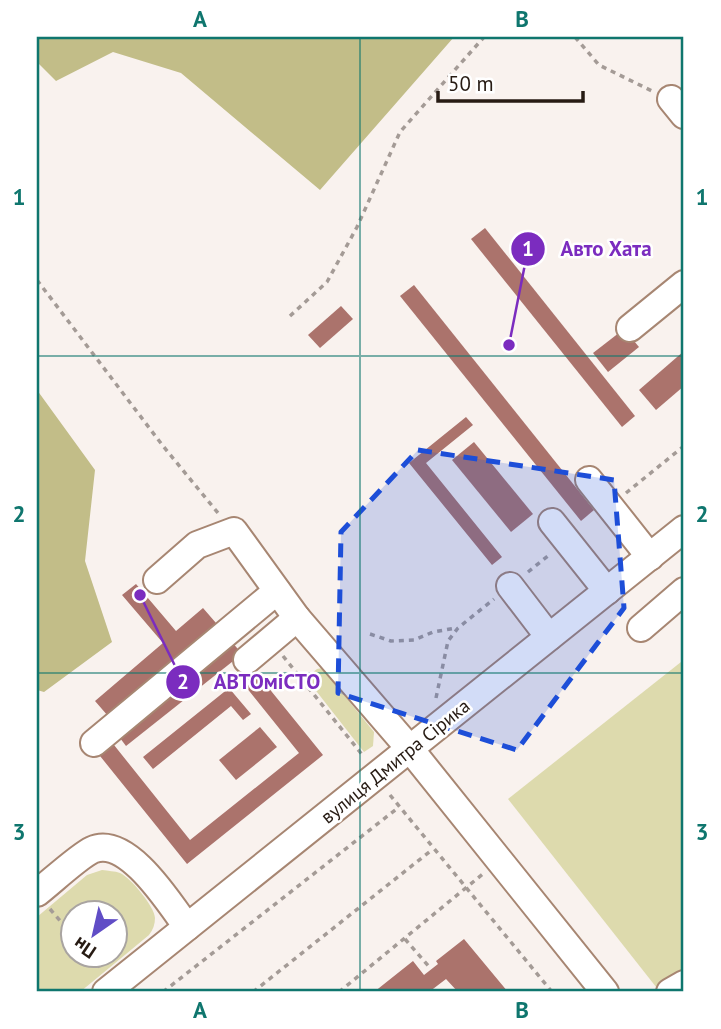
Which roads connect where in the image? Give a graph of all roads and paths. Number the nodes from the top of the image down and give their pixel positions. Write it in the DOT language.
graph roads {
  1 [pos="484,37"];
  2 [pos="575,37"];
  3 [pos="678,107"];
  4 [pos="37,280"];
  5 [pos="684,284"];
  6 [pos="290,316"];
  7 [pos="630,328"];
  8 [pos="589,480"];
  9 [pos="552,522"];
  10 [pos="684,529"];
  11 [pos="234,531"];
  12 [pos="650,557"];
  13 [pos="157,580"];
  14 [pos="510,586"];
  15 [pos="277,591"];
  16 [pos="607,591"];
  17 [pos="684,591"];
  18 [pos="297,618"];
  19 [pos="641,628"];
  20 [pos="370,634"];
  21 [pos="550,637"];
  22 [pos="271,641"];
  23 [pos="247,660"];
  24 [pos="435,729"];
  25 [pos="94,743"];
  26 [pos="410,749"];
  27 [pos="377,775"];
  28 [pos="399,807"];
  29 [pos="433,849"];
  30 [pos="499,861"];
  31 [pos="466,888"];
  32 [pos="40,898"];
  33 [pos="60,921"];
  34 [pos="187,927"];
  35 [pos="405,939"];
  36 [pos="431,970"];
  37 [pos="133,984"];
  38 [pos="684,984"];
  39 [pos="106,992"];
  40 [pos="163,992"];
  41 [pos="253,992"];
  42 [pos="340,992"];
  43 [pos="552,992"];
  44 [pos="605,992"];
  45 [pos="670,992"];
  1 -- 6 [label="path"];
  2 -- 3 [label="path"];
  4 -- 11 [label="path"];
  5 -- 7 [label="street"];
  8 -- 12 [label="street"];
  9 -- 16 [label="street"];
  10 -- 12 [label="street, вулиця Дмитра Сірика"];
  11 -- 13 [label="street"];
  11 -- 15 [label="street"];
  12 -- 16 [label="street, вулиця Дмитра Сірика"];
  14 -- 21 [label="street"];
  15 -- 18 [label="street"];
  15 -- 25 [label="street"];
  16 -- 21 [label="street, вулиця Дмитра Сірика"];
  17 -- 19 [label="street"];
  18 -- 22 [label="street"];
  18 -- 26 [label="street"];
  20 -- 24 [label="path"];
  21 -- 24 [label="street, вулиця Дмитра Сірика"];
  22 -- 23 [label="street"];
  22 -- 27 [label="path"];
  24 -- 26 [label="street, вулиця Дмитра Сірика"];
  26 -- 27 [label="street, вулиця Дмитра Сірика"];
  26 -- 30 [label="street"];
  27 -- 28 [label="path"];
  27 -- 34 [label="street, вулиця Дмитра Сірика"];
  28 -- 29 [label="path"];
  28 -- 40 [label="path"];
  29 -- 31 [label="path"];
  29 -- 41 [label="path"];
  30 -- 31 [label="path"];
  30 -- 44 [label="street"];
  31 -- 35 [label="path"];
  31 -- 43 [label="path"];
  32 -- 33 [label="path"];
  32 -- 34 [label="street"];
  34 -- 37 [label="street, вулиця Дмитра Сірика"];
  35 -- 36 [label="path"];
  35 -- 42 [label="path"];
  37 -- 39 [label="street, вулиця Дмитра Сірика"];
  38 -- 45 [label="street"];
}
